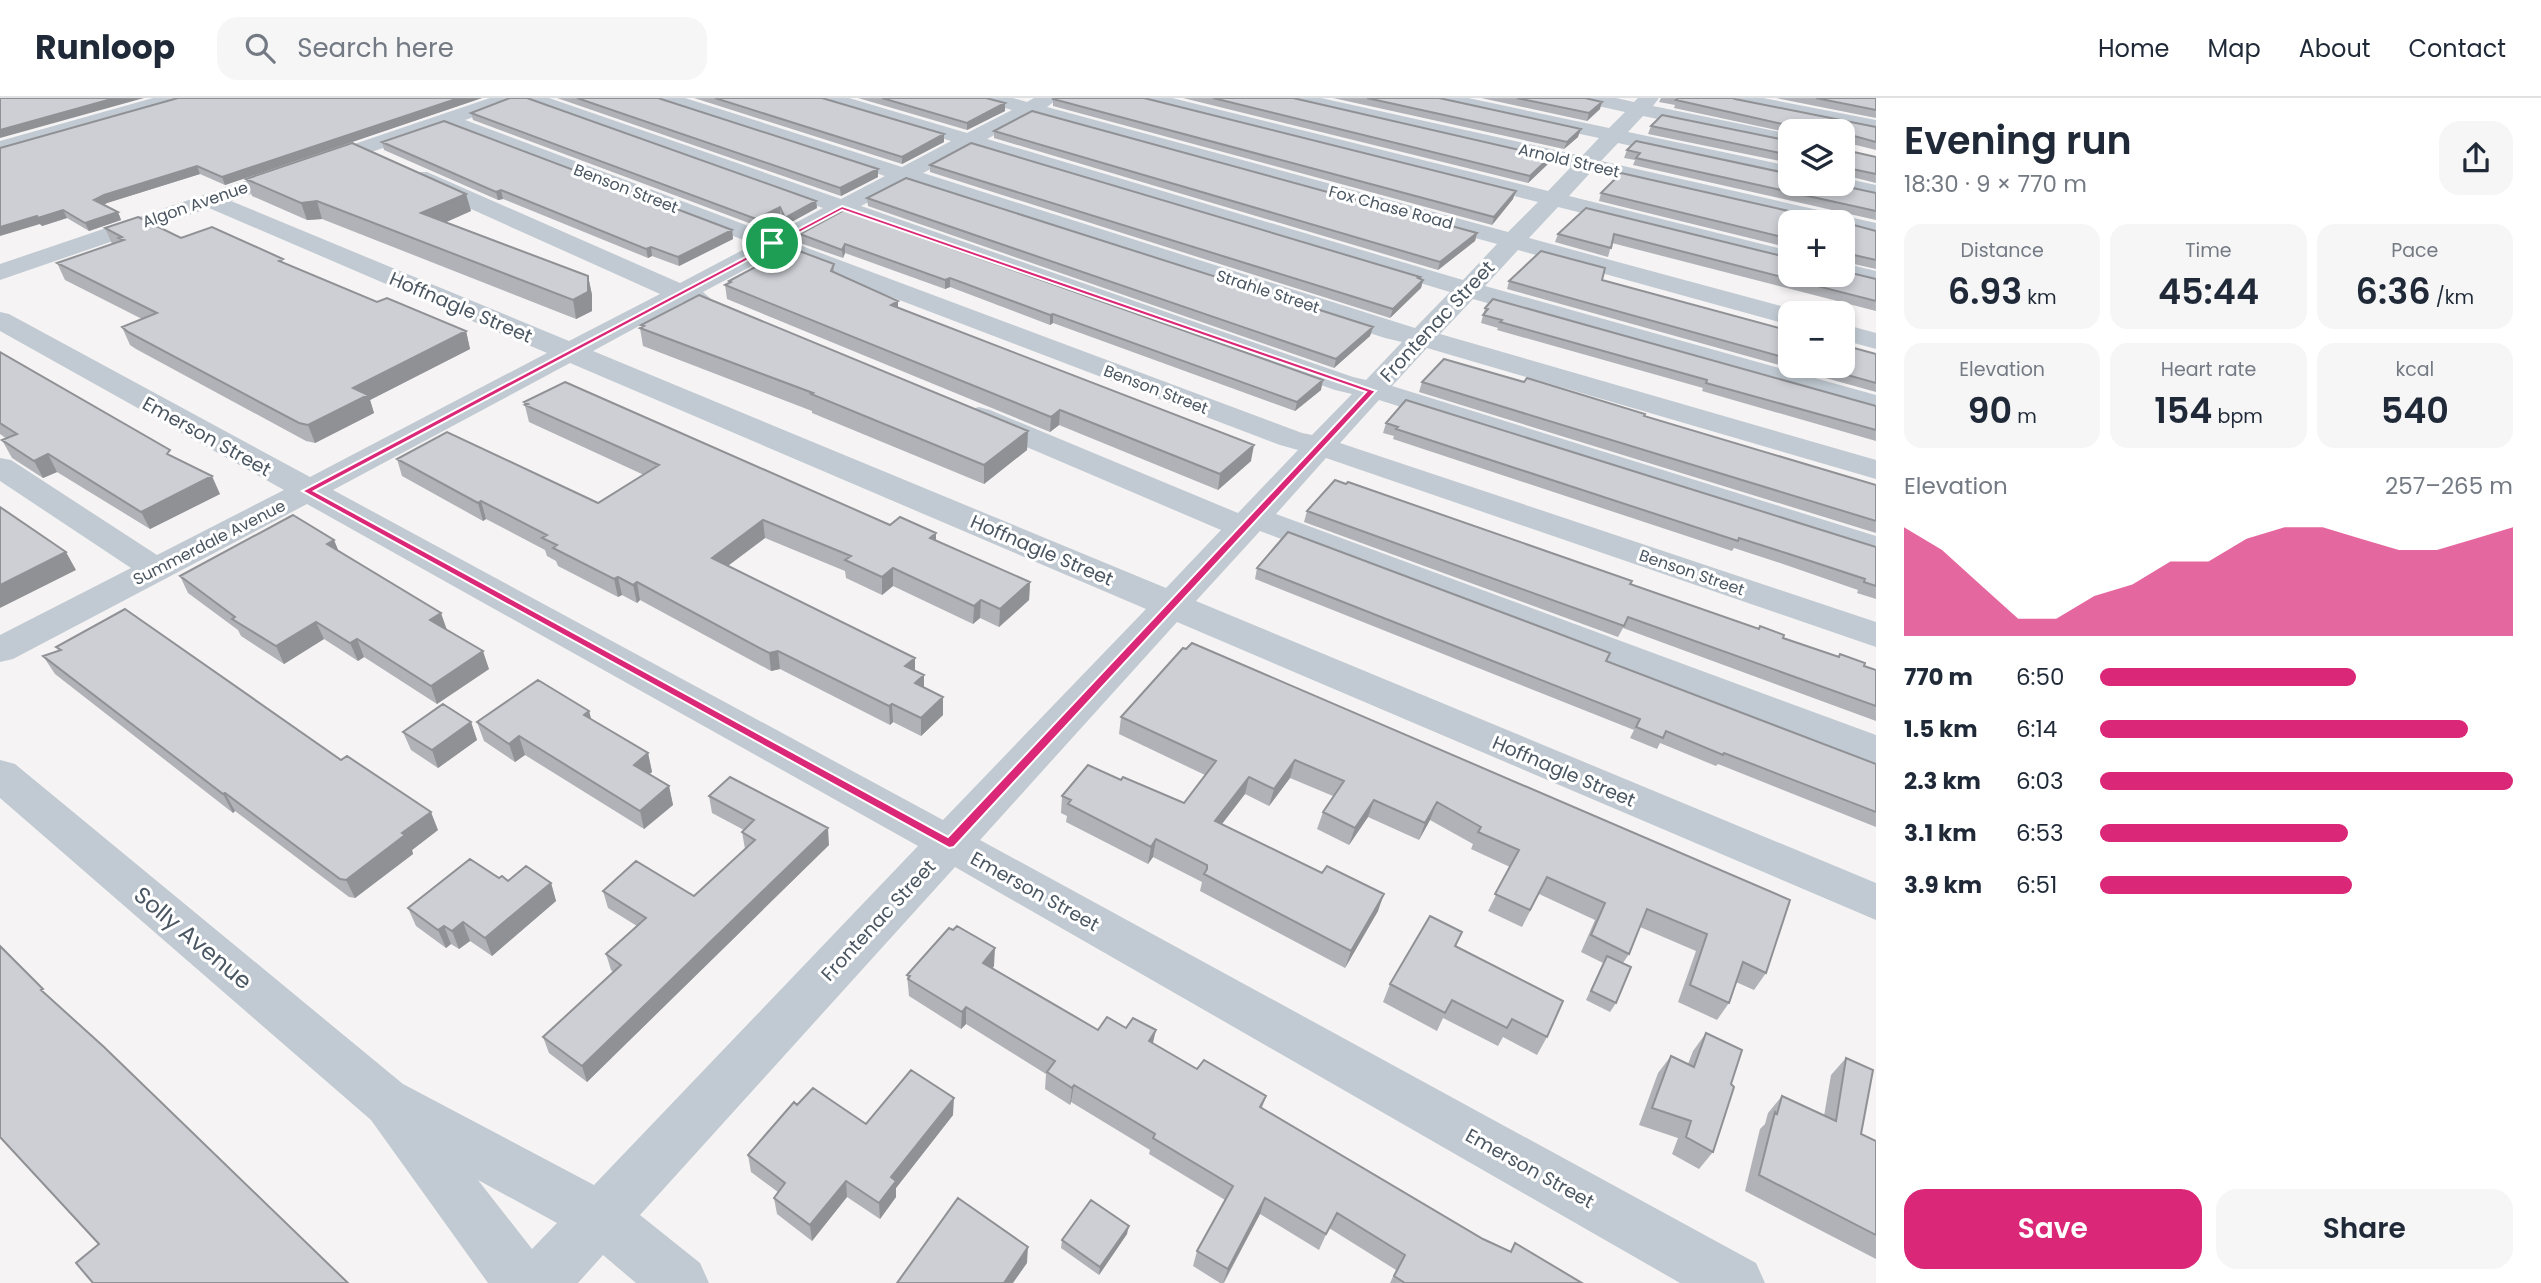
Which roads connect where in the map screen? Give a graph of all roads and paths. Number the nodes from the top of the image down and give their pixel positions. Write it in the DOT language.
graph roads {
  1 [pos="175,98"];
  2 [pos="509,98"];
  3 [pos="530,98"];
  4 [pos="664,98"];
  5 [pos="828,98"];
  6 [pos="991,98"];
  7 [pos="1148,98"];
  8 [pos="1296,98"];
  9 [pos="1440,98"];
  10 [pos="1587,98"];
  11 [pos="1733,98"];
  12 [pos="1038,103"];
  13 [pos="1634,114"];
  14 [pos="444,119"];
  15 [pos="1876,126"];
  16 [pos="1778,138"];
  17 [pos="969,141"];
  18 [pos="0,149"];
  19 [pos="356,149"];
  20 [pos="1586,164"];
  21 [pos="1778,168"];
  22 [pos="905,174"];
  23 [pos="1855,187"];
  24 [pos="1876,192"];
  25 [pos="1552,199"];
  26 [pos="207,200"];
  27 [pos="842,208"];
  28 [pos="1789,210"];
  29 [pos="1855,225"];
  30 [pos="1876,230"];
  31 [pos="1512,240"];
  32 [pos="772,243"];
  33 [pos="1778,255"];
  34 [pos="0,272"];
  35 [pos="1855,274"];
  36 [pos="1876,279"];
  37 [pos="1466,289"];
  38 [pos="680,293"];
  39 [pos="726,310"];
  40 [pos="1778,314"];
  41 [pos="0,320"];
  42 [pos="1855,335"];
  43 [pos="1420,339"];
  44 [pos="1876,341"];
  45 [pos="567,352"];
  46 [pos="1371,391"];
  47 [pos="1876,404"];
  48 [pos="953,405"];
  49 [pos="1320,447"];
  50 [pos="0,467"];
  51 [pos="1876,470"];
  52 [pos="307,491"];
  53 [pos="1249,522"];
  54 [pos="1876,547"];
  55 [pos="156,569"];
  56 [pos="1173,605"];
  57 [pos="1876,635"];
  58 [pos="0,650"];
  59 [pos="1876,750"];
  60 [pos="0,775"];
  61 [pos="949,844"];
  62 [pos="1876,902"];
  63 [pos="385,1101"];
  64 [pos="599,1217"];
  65 [pos="523,1283"];
  66 [pos="539,1283"];
  67 [pos="680,1283"];
  68 [pos="1736,1283"];
  1 -- 18 [label="street"];
  2 -- 14 [label="street, Algon Avenue"];
  3 -- 27 [label="street"];
  4 -- 22 [label="street, Strahle Street"];
  5 -- 17 [label="street"];
  6 -- 12 [label="street, Fox Chase Road"];
  7 -- 25 [label="street"];
  8 -- 20 [label="street, Arnold Street"];
  9 -- 13 [label="street"];
  10 -- 13 [label="street"];
  11 -- 15 [label="street"];
  12 -- 17 [label="street, Summerdale Avenue"];
  12 -- 31 [label="street, Fox Chase Road"];
  13 -- 16 [label="street"];
  13 -- 20 [label="street, Frontenac Street"];
  13 -- 21 [label="street"];
  14 -- 19 [label="street, Algon Avenue"];
  14 -- 32 [label="street, Benson Street"];
  17 -- 22 [label="street, Summerdale Avenue"];
  17 -- 37 [label="street"];
  19 -- 26 [label="street, Algon Avenue"];
  19 -- 38 [label="street"];
  20 -- 25 [label="street, Frontenac Street"];
  20 -- 28 [label="street, Arnold Street"];
  22 -- 27 [label="street, Summerdale Avenue"];
  22 -- 43 [label="street, Strahle Street"];
  23 -- 24 [label="street"];
  25 -- 31 [label="street, Frontenac Street"];
  25 -- 33 [label="street"];
  26 -- 34 [label="street, Algon Avenue"];
  26 -- 45 [label="street, Hoffnagle Street"];
  27 -- 32 [label="street, Summerdale Avenue"];
  27 -- 46 [label="street"];
  29 -- 30 [label="street, Arnold Street"];
  31 -- 37 [label="street, Frontenac Street"];
  31 -- 40 [label="street, Fox Chase Road"];
  32 -- 38 [label="street, Summerdale Avenue"];
  32 -- 49 [label="street, Benson Street"];
  35 -- 36 [label="street"];
  37 -- 43 [label="street, Frontenac Street"];
  37 -- 47 [label="street"];
  38 -- 39 [label="street"];
  38 -- 45 [label="street, Summerdale Avenue"];
  41 -- 52 [label="street, Emerson Street"];
  42 -- 44 [label="street"];
  43 -- 46 [label="street, Frontenac Street"];
  43 -- 51 [label="street, Strahle Street"];
  45 -- 52 [label="street, Summerdale Avenue"];
  45 -- 56 [label="street, Hoffnagle Street"];
  46 -- 49 [label="street, Frontenac Street"];
  46 -- 54 [label="street"];
  48 -- 53 [label="street"];
  49 -- 53 [label="street, Frontenac Street"];
  49 -- 57 [label="street, Benson Street"];
  50 -- 55 [label="street"];
  52 -- 55 [label="street, Summerdale Avenue"];
  52 -- 61 [label="street, Emerson Street"];
  53 -- 56 [label="street, Frontenac Street"];
  53 -- 59 [label="street"];
  55 -- 58 [label="street, Summerdale Avenue"];
  56 -- 61 [label="street, Frontenac Street"];
  56 -- 62 [label="street, Hoffnagle Street"];
  60 -- 63 [label="street, Solly Avenue"];
  61 -- 64 [label="street, Frontenac Street"];
  61 -- 68 [label="street, Emerson Street"];
  63 -- 64 [label="street, Solly Avenue"];
  63 -- 65 [label="street, Solly Avenue"];
  64 -- 66 [label="street, Frontenac Street"];
  64 -- 67 [label="street, Solly Avenue"];
}
